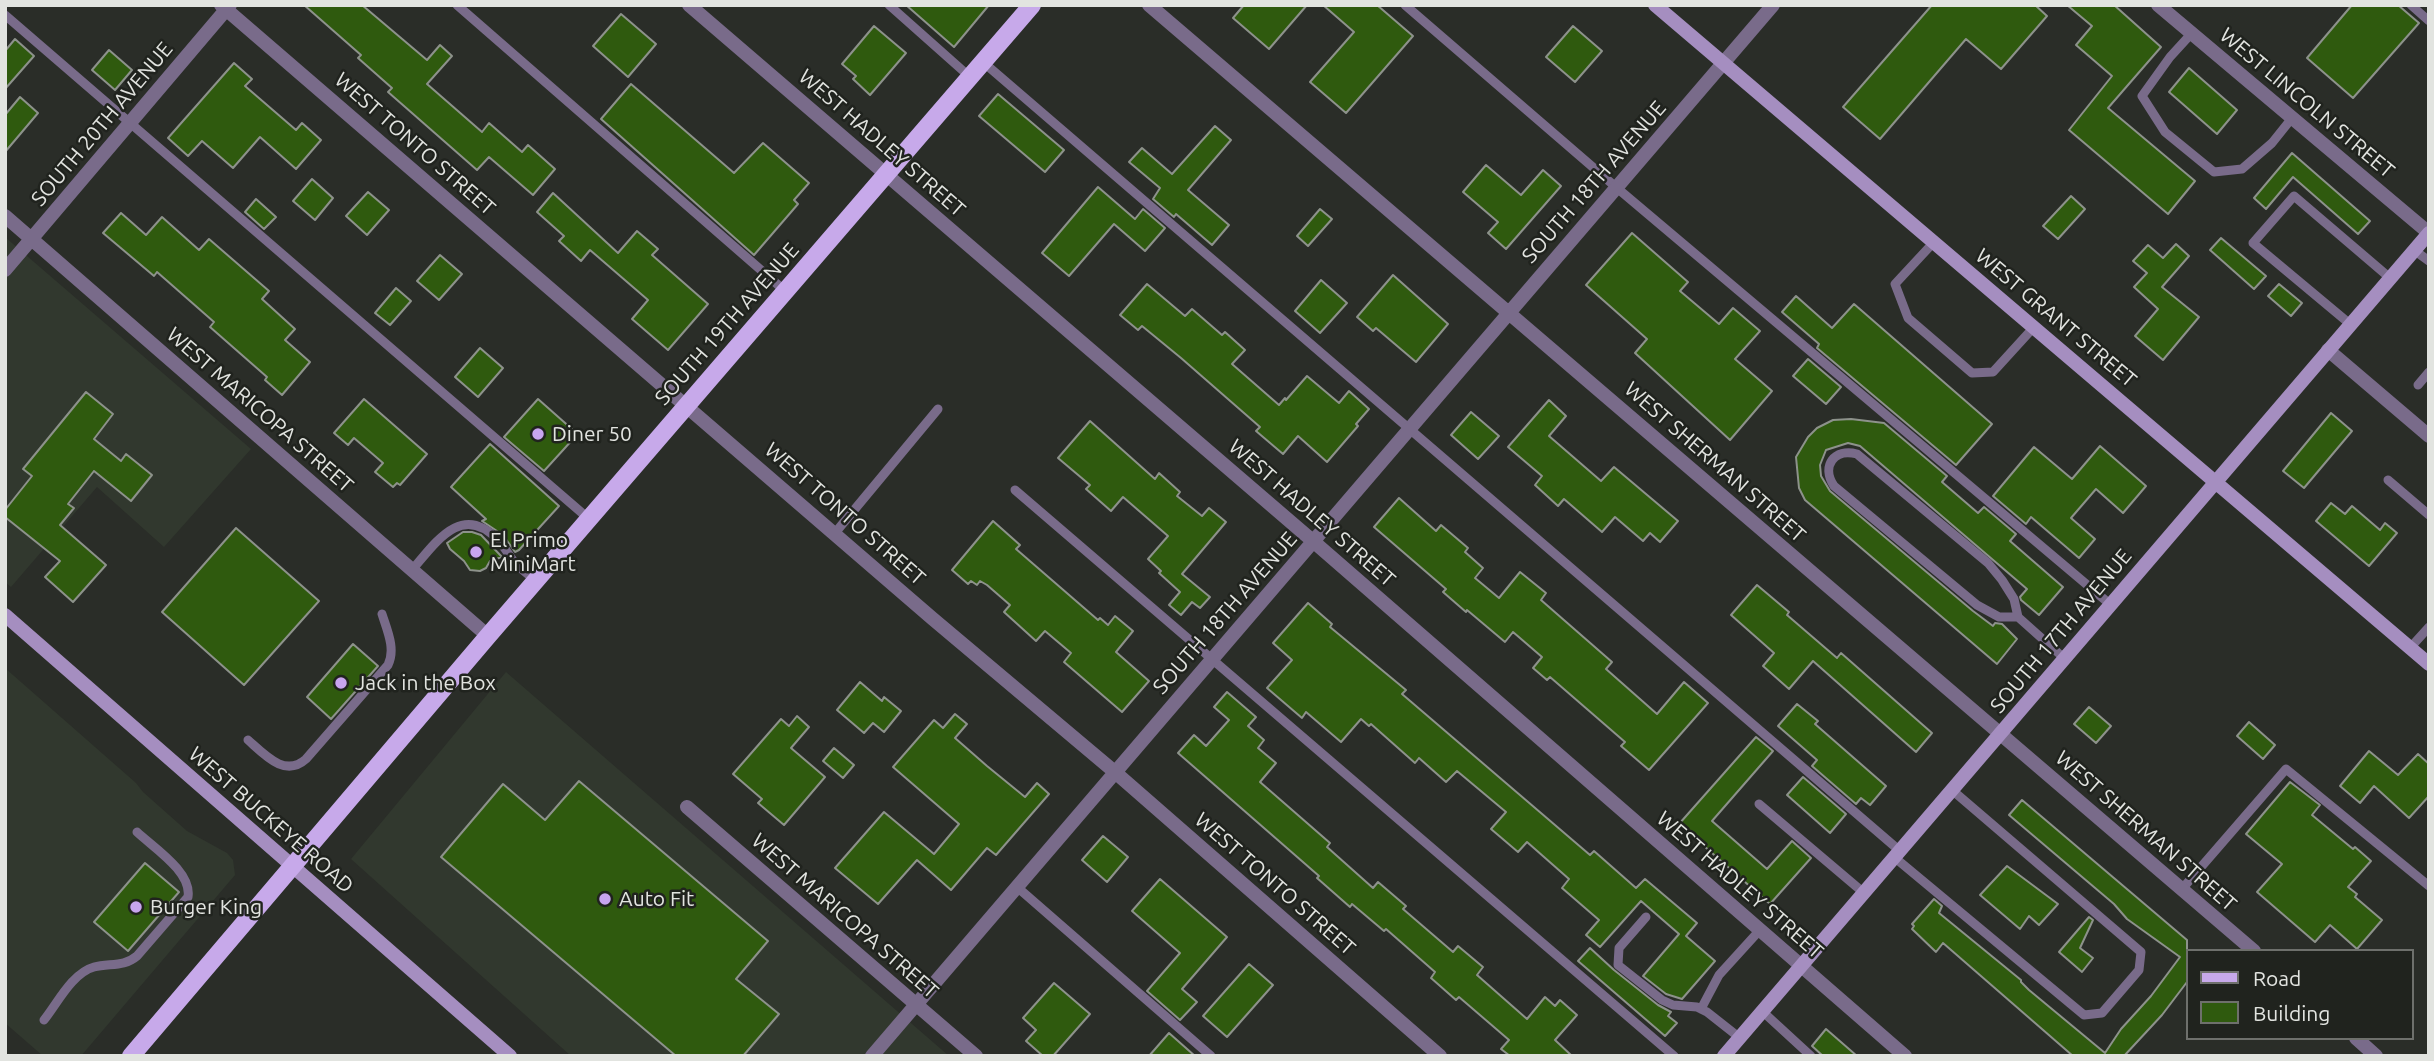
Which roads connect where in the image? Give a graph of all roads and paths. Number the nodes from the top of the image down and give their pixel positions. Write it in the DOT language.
graph roads {
  1 [pos="457,5"];
  2 [pos="689,5"];
  3 [pos="889,5"];
  4 [pos="1032,5"];
  5 [pos="1149,5"];
  6 [pos="1405,5"];
  7 [pos="1655,5"];
  8 [pos="1773,5"];
  9 [pos="2158,5"];
  10 [pos="2411,5"];
  11 [pos="226,7"];
  12 [pos="1671,11"];
  13 [pos="5,15"];
  14 [pos="2429,21"];
  15 [pos="2191,34"];
  16 [pos="983,62"];
  17 [pos="1724,64"];
  18 [pos="970,77"];
  19 [pos="2292,118"];
  20 [pos="130,123"];
  21 [pos="886,174"];
  22 [pos="1617,188"];
  23 [pos="5,216"];
  24 [pos="2429,233"];
  25 [pos="32,239"];
  26 [pos="1934,242"];
  27 [pos="2414,250"];
  28 [pos="2429,261"];
  29 [pos="5,270"];
  30 [pos="2390,278"];
  31 [pos="785,291"];
  32 [pos="1509,314"];
  33 [pos="2350,324"];
  34 [pos="2034,327"];
  35 [pos="2328,350"];
  36 [pos="2429,372"];
  37 [pos="2418,385"];
  38 [pos="688,405"];
  39 [pos="938,408"];
  40 [pos="1410,429"];
  41 [pos="2429,436"];
  42 [pos="2388,480"];
  43 [pos="2215,482"];
  44 [pos="1015,490"];
  45 [pos="2429,515"];
  46 [pos="589,519"];
  47 [pos="835,534"];
  48 [pos="1314,542"];
  49 [pos="412,570"];
  50 [pos="536,581"];
  51 [pos="2111,605"];
  52 [pos="382,614"];
  53 [pos="5,615"];
  54 [pos="2018,617"];
  55 [pos="2429,626"];
  56 [pos="488,636"];
  57 [pos="2410,648"];
  58 [pos="2065,659"];
  59 [pos="1212,661"];
  60 [pos="2429,664"];
  61 [pos="2001,734"];
  62 [pos="248,740"];
  63 [pos="1116,773"];
  64 [pos="1952,790"];
  65 [pos="1759,804"];
  66 [pos="687,807"];
  67 [pos="137,832"];
  68 [pos="1897,854"];
  69 [pos="293,867"];
  70 [pos="2429,886"];
  71 [pos="1017,887"];
  72 [pos="2182,889"];
  73 [pos="1864,893"];
  74 [pos="1646,917"];
  75 [pos="1759,931"];
  76 [pos="2252,949"];
  77 [pos="1800,966"];
  78 [pos="916,1004"];
  79 [pos="1701,1009"];
  80 [pos="1762,1011"];
  81 [pos="44,1020"];
  82 [pos="1740,1038"];
  83 [pos="2358,1040"];
  84 [pos="1726,1055"];
  85 [pos="131,1056"];
  86 [pos="510,1056"];
  87 [pos="872,1056"];
  88 [pos="976,1056"];
  89 [pos="1211,1056"];
  90 [pos="1440,1056"];
  91 [pos="1674,1056"];
  92 [pos="1811,1056"];
  93 [pos="1905,1056"];
  94 [pos="2376,1056"];
  1 -- 31 [label="lane"];
  2 -- 21 [label="street, WEST HADLEY STREET"];
  3 -- 18 [label="lane"];
  4 -- 16 [label="main road, SOUTH 19TH AVENUE"];
  5 -- 32 [label="street, WEST SHERMAN STREET"];
  6 -- 22 [label="lane"];
  7 -- 12 [label="main road, WEST GRANT STREET"];
  8 -- 17 [label="street, SOUTH 18TH AVENUE"];
  9 -- 15 [label="street, WEST LINCOLN STREET"];
  10 -- 14 [label="lane"];
  11 -- 20 [label="street, SOUTH 20TH AVENUE"];
  11 -- 38 [label="street, WEST TONTO STREET"];
  12 -- 17 [label="main road, WEST GRANT STREET"];
  13 -- 20 [label="lane"];
  15 -- 19 [label="street, WEST LINCOLN STREET"];
  15 -- 19 [label="lane"];
  16 -- 18 [label="main road, SOUTH 19TH AVENUE"];
  16 -- 40 [label="lane"];
  17 -- 22 [label="street, SOUTH 18TH AVENUE"];
  17 -- 26 [label="main road, WEST GRANT STREET"];
  18 -- 21 [label="main road, SOUTH 19TH AVENUE"];
  19 -- 24 [label="street, WEST LINCOLN STREET"];
  20 -- 25 [label="street, SOUTH 20TH AVENUE"];
  20 -- 46 [label="lane"];
  21 -- 31 [label="main road, SOUTH 19TH AVENUE"];
  21 -- 48 [label="street, WEST HADLEY STREET"];
  22 -- 32 [label="street, SOUTH 18TH AVENUE"];
  22 -- 51 [label="lane"];
  23 -- 25 [label="street, WEST MARICOPA STREET"];
  24 -- 27 [label="main road, SOUTH 17TH AVENUE"];
  25 -- 29 [label="street, SOUTH 20TH AVENUE"];
  25 -- 49 [label="street, WEST MARICOPA STREET"];
  26 -- 34 [label="main road, WEST GRANT STREET"];
  26 -- 34 [label="lane"];
  27 -- 28 [label="lane"];
  27 -- 30 [label="main road, SOUTH 17TH AVENUE"];
  30 -- 33 [label="main road, SOUTH 17TH AVENUE"];
  30 -- 33 [label="lane"];
  31 -- 38 [label="main road, SOUTH 19TH AVENUE"];
  32 -- 40 [label="street, SOUTH 18TH AVENUE"];
  32 -- 61 [label="street, WEST SHERMAN STREET"];
  33 -- 35 [label="main road, SOUTH 17TH AVENUE"];
  34 -- 43 [label="main road, WEST GRANT STREET"];
  35 -- 41 [label="street"];
  35 -- 43 [label="main road, SOUTH 17TH AVENUE"];
  36 -- 37 [label="lane"];
  38 -- 46 [label="main road, SOUTH 19TH AVENUE"];
  38 -- 47 [label="street, WEST TONTO STREET"];
  39 -- 47 [label="lane"];
  40 -- 48 [label="street, SOUTH 18TH AVENUE"];
  40 -- 68 [label="lane"];
  42 -- 45 [label="lane"];
  43 -- 51 [label="main road, SOUTH 17TH AVENUE"];
  43 -- 57 [label="main road, WEST GRANT STREET"];
  44 -- 59 [label="lane"];
  46 -- 50 [label="main road, SOUTH 19TH AVENUE"];
  47 -- 63 [label="street, WEST TONTO STREET"];
  48 -- 59 [label="street, SOUTH 18TH AVENUE"];
  48 -- 75 [label="street, WEST HADLEY STREET"];
  49 -- 50 [label="lane"];
  49 -- 56 [label="street, WEST MARICOPA STREET"];
  50 -- 56 [label="main road, SOUTH 19TH AVENUE"];
  51 -- 58 [label="main road, SOUTH 17TH AVENUE"];
  52 -- 62 [label="lane"];
  53 -- 69 [label="main road, WEST BUCKEYE ROAD"];
  54 -- 54 [label="lane"];
  54 -- 58 [label="lane"];
  55 -- 57 [label="lane"];
  56 -- 69 [label="main road, SOUTH 19TH AVENUE"];
  57 -- 60 [label="main road, WEST GRANT STREET"];
  58 -- 61 [label="main road, SOUTH 17TH AVENUE"];
  59 -- 63 [label="street, SOUTH 18TH AVENUE"];
  59 -- 91 [label="lane"];
  61 -- 64 [label="main road, SOUTH 17TH AVENUE"];
  61 -- 72 [label="street, WEST SHERMAN STREET"];
  63 -- 71 [label="street, SOUTH 18TH AVENUE"];
  63 -- 90 [label="street, WEST TONTO STREET"];
  64 -- 68 [label="main road, SOUTH 17TH AVENUE"];
  64 -- 68 [label="lane"];
  65 -- 73 [label="lane"];
  66 -- 78 [label="street, WEST MARICOPA STREET"];
  67 -- 81 [label="lane"];
  68 -- 73 [label="main road, SOUTH 17TH AVENUE"];
  69 -- 85 [label="main road, SOUTH 19TH AVENUE"];
  69 -- 86 [label="main road, WEST BUCKEYE ROAD"];
  70 -- 72 [label="lane"];
  71 -- 78 [label="street, SOUTH 18TH AVENUE"];
  71 -- 89 [label="lane"];
  72 -- 76 [label="street, WEST SHERMAN STREET"];
  73 -- 77 [label="main road, SOUTH 17TH AVENUE"];
  74 -- 79 [label="lane"];
  75 -- 77 [label="street, WEST HADLEY STREET"];
  75 -- 79 [label="lane"];
  77 -- 80 [label="main road, SOUTH 17TH AVENUE"];
  77 -- 93 [label="street, WEST HADLEY STREET"];
  78 -- 87 [label="street, SOUTH 18TH AVENUE"];
  78 -- 88 [label="street, WEST MARICOPA STREET"];
  79 -- 82 [label="lane"];
  80 -- 82 [label="main road, SOUTH 17TH AVENUE"];
  80 -- 92 [label="lane"];
  82 -- 84 [label="main road, SOUTH 17TH AVENUE"];
  83 -- 94 [label="street"];
}
